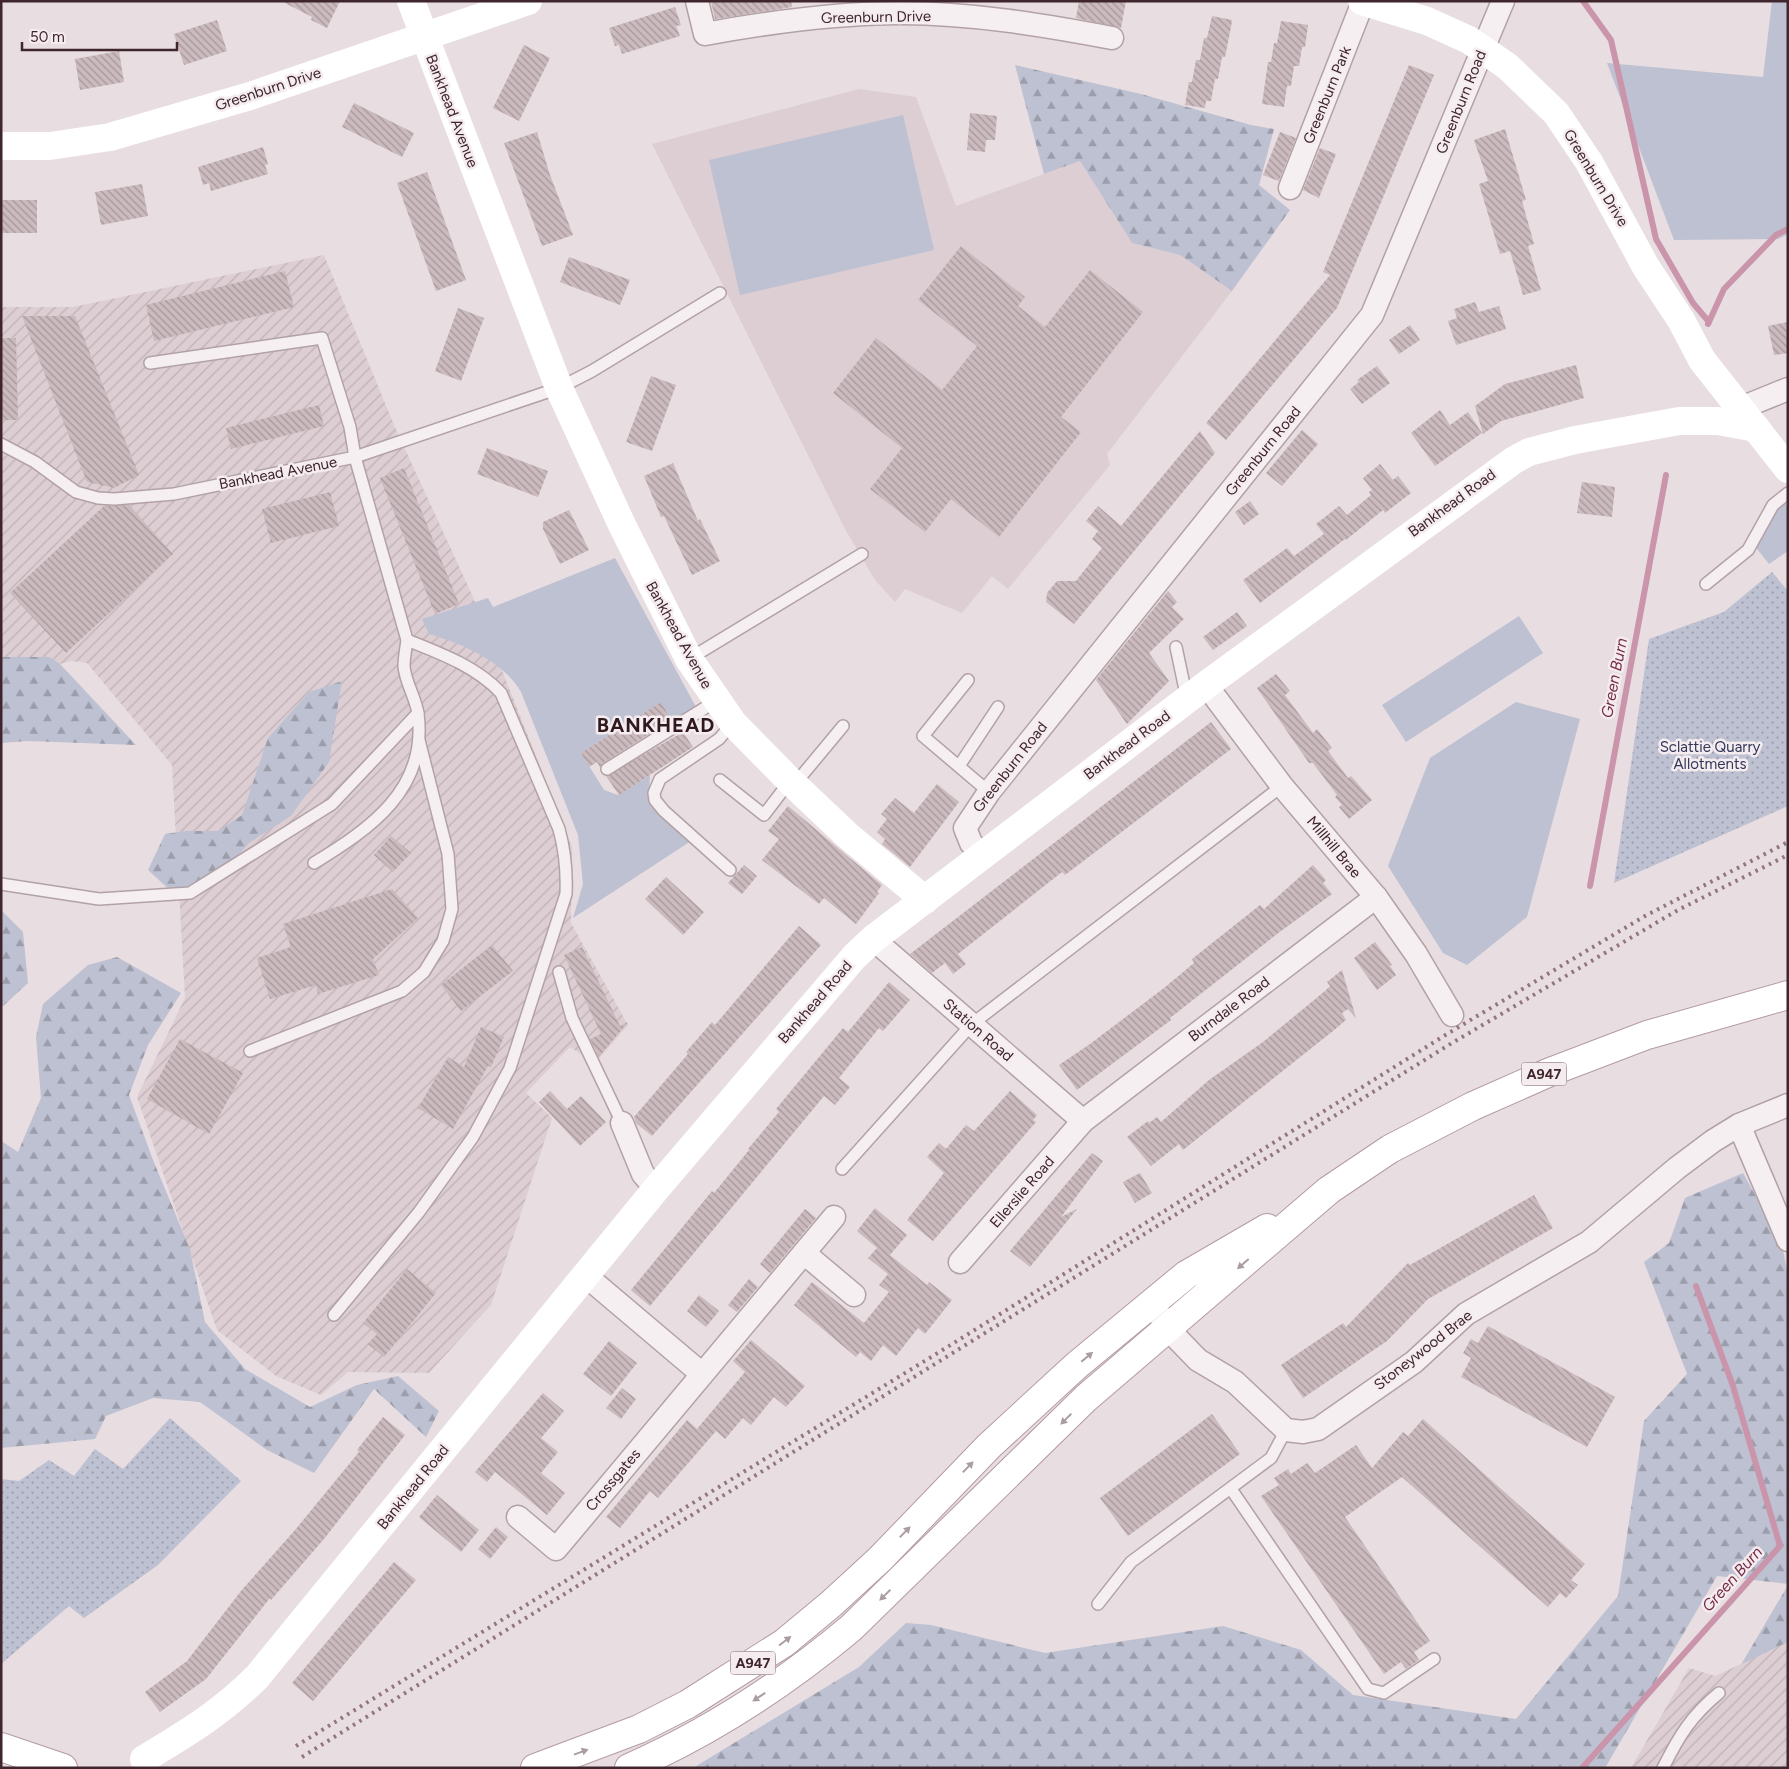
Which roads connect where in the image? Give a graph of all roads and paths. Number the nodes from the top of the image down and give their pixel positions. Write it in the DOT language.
graph roads {
  1 [pos="412,1"];
  2 [pos="528,1"];
  3 [pos="697,1"];
  4 [pos="1363,1"];
  5 [pos="1503,1"];
  6 [pos="424,36"];
  7 [pos="1112,38"];
  8 [pos="1483,49"];
  9 [pos="1,146"];
  10 [pos="1290,188"];
  11 [pos="720,293"];
  12 [pos="150,363"];
  13 [pos="559,388"];
  14 [pos="1788,389"];
  15 [pos="1742,410"];
  16 [pos="1679,421"];
  17 [pos="1,444"];
  18 [pos="355,457"];
  19 [pos="1788,469"];
  20 [pos="1788,493"];
  21 [pos="862,554"];
  22 [pos="1706,584"];
  23 [pos="407,640"];
  24 [pos="1176,647"];
  25 [pos="689,659"];
  26 [pos="968,680"];
  27 [pos="1196,692"];
  28 [pos="716,701"];
  29 [pos="998,708"];
  30 [pos="418,712"];
  31 [pos="733,723"];
  32 [pos="843,726"];
  33 [pos="419,740"];
  34 [pos="959,766"];
  35 [pos="607,769"];
  36 [pos="720,780"];
  37 [pos="792,783"];
  38 [pos="1282,786"];
  39 [pos="989,792"];
  40 [pos="983,856"];
  41 [pos="314,863"];
  42 [pos="730,870"];
  43 [pos="1,884"];
  44 [pos="1376,897"];
  45 [pos="925,900"];
  46 [pos="874,939"];
  47 [pos="559,972"];
  48 [pos="1788,995"];
  49 [pos="1452,1015"];
  50 [pos="972,1024"];
  51 [pos="250,1051"];
  52 [pos="1788,1105"];
  53 [pos="1083,1121"];
  54 [pos="622,1123"];
  55 [pos="1739,1125"];
  56 [pos="842,1169"];
  57 [pos="656,1189"];
  58 [pos="1320,1197"];
  59 [pos="834,1217"];
  60 [pos="1788,1240"];
  61 [pos="804,1253"];
  62 [pos="960,1262"];
  63 [pos="585,1275"];
  64 [pos="854,1295"];
  65 [pos="1152,1302"];
  66 [pos="334,1315"];
  67 [pos="1168,1329"];
  68 [pos="702,1374"];
  69 [pos="1286,1430"];
  70 [pos="1231,1489"];
  71 [pos="518,1518"];
  72 [pos="1098,1604"];
  73 [pos="1434,1659"];
  74 [pos="1719,1692"];
  75 [pos="1,1747"];
  76 [pos="144,1759"];
  77 [pos="63,1768"];
  78 [pos="535,1768"];
  79 [pos="629,1768"];
  80 [pos="1663,1768"];
  1 -- 6 [label="street, Bankhead Avenue"];
  2 -- 6 [label="street, Greenburn Drive"];
  3 -- 7 [label="street, Greenburn Drive"];
  4 -- 8 [label="street, Greenburn Drive"];
  4 -- 10 [label="street, Greenburn Park"];
  5 -- 8 [label="street, Greenburn Road"];
  6 -- 9 [label="street, Greenburn Drive"];
  6 -- 13 [label="street, Bankhead Avenue"];
  8 -- 15 [label="street, Greenburn Drive"];
  8 -- 39 [label="street, Greenburn Road"];
  11 -- 13 [label="lane"];
  12 -- 18 [label="lane"];
  13 -- 18 [label="lane, Bankhead Avenue"];
  13 -- 25 [label="street, Bankhead Avenue"];
  14 -- 15 [label="street"];
  15 -- 16 [label="street, Bankhead Road"];
  15 -- 16 [label="street, Bankhead Road"];
  15 -- 19 [label="street, Greenburn Drive"];
  16 -- 27 [label="street, Bankhead Road"];
  17 -- 18 [label="lane, Bankhead Avenue"];
  18 -- 23 [label="lane"];
  20 -- 22 [label="lane"];
  21 -- 25 [label="lane"];
  23 -- 30 [label="lane"];
  23 -- 66 [label="lane"];
  24 -- 27 [label="lane"];
  25 -- 28 [label="street, Bankhead Avenue"];
  26 -- 34 [label="lane"];
  27 -- 38 [label="street, Millhill Brae"];
  27 -- 40 [label="street, Bankhead Road"];
  28 -- 31 [label="street, Bankhead Avenue"];
  28 -- 35 [label="lane"];
  29 -- 34 [label="lane"];
  30 -- 33 [label="lane"];
  30 -- 43 [label="lane"];
  31 -- 37 [label="street, Bankhead Avenue"];
  31 -- 42 [label="lane"];
  32 -- 37 [label="lane"];
  33 -- 41 [label="lane"];
  33 -- 51 [label="lane"];
  34 -- 39 [label="lane"];
  36 -- 37 [label="lane"];
  37 -- 45 [label="street, Bankhead Avenue"];
  38 -- 44 [label="street, Millhill Brae"];
  38 -- 50 [label="lane"];
  39 -- 40 [label="street, Greenburn Road"];
  40 -- 45 [label="street, Bankhead Road"];
  44 -- 49 [label="street, Millhill Brae"];
  44 -- 53 [label="street, Burndale Road"];
  45 -- 46 [label="street, Bankhead Road"];
  46 -- 50 [label="street, Station Road"];
  46 -- 57 [label="street, Bankhead Road"];
  47 -- 54 [label="lane"];
  48 -- 58 [label="street, A947"];
  50 -- 53 [label="street, Station Road"];
  50 -- 56 [label="lane"];
  52 -- 55 [label="street, Stoneywood Brae"];
  53 -- 62 [label="street, Ellerslie Road"];
  54 -- 57 [label="street"];
  55 -- 60 [label="street"];
  55 -- 69 [label="street, Stoneywood Brae"];
  57 -- 63 [label="street, Bankhead Road"];
  58 -- 65 [label="street, A947"];
  58 -- 67 [label="street, A947, one-way"];
  59 -- 61 [label="street, Crossgates"];
  61 -- 64 [label="street"];
  61 -- 68 [label="street, Crossgates"];
  63 -- 68 [label="street"];
  63 -- 76 [label="street, Bankhead Road"];
  65 -- 67 [label="street"];
  78 -- 65 [label="street, A947, one-way"];
  67 -- 69 [label="street"];
  67 -- 79 [label="street, A947, one-way"];
  68 -- 71 [label="street, Crossgates"];
  69 -- 70 [label="lane"];
  70 -- 72 [label="lane"];
  70 -- 73 [label="lane"];
  74 -- 80 [label="lane"];
  75 -- 77 [label="street"];
}
